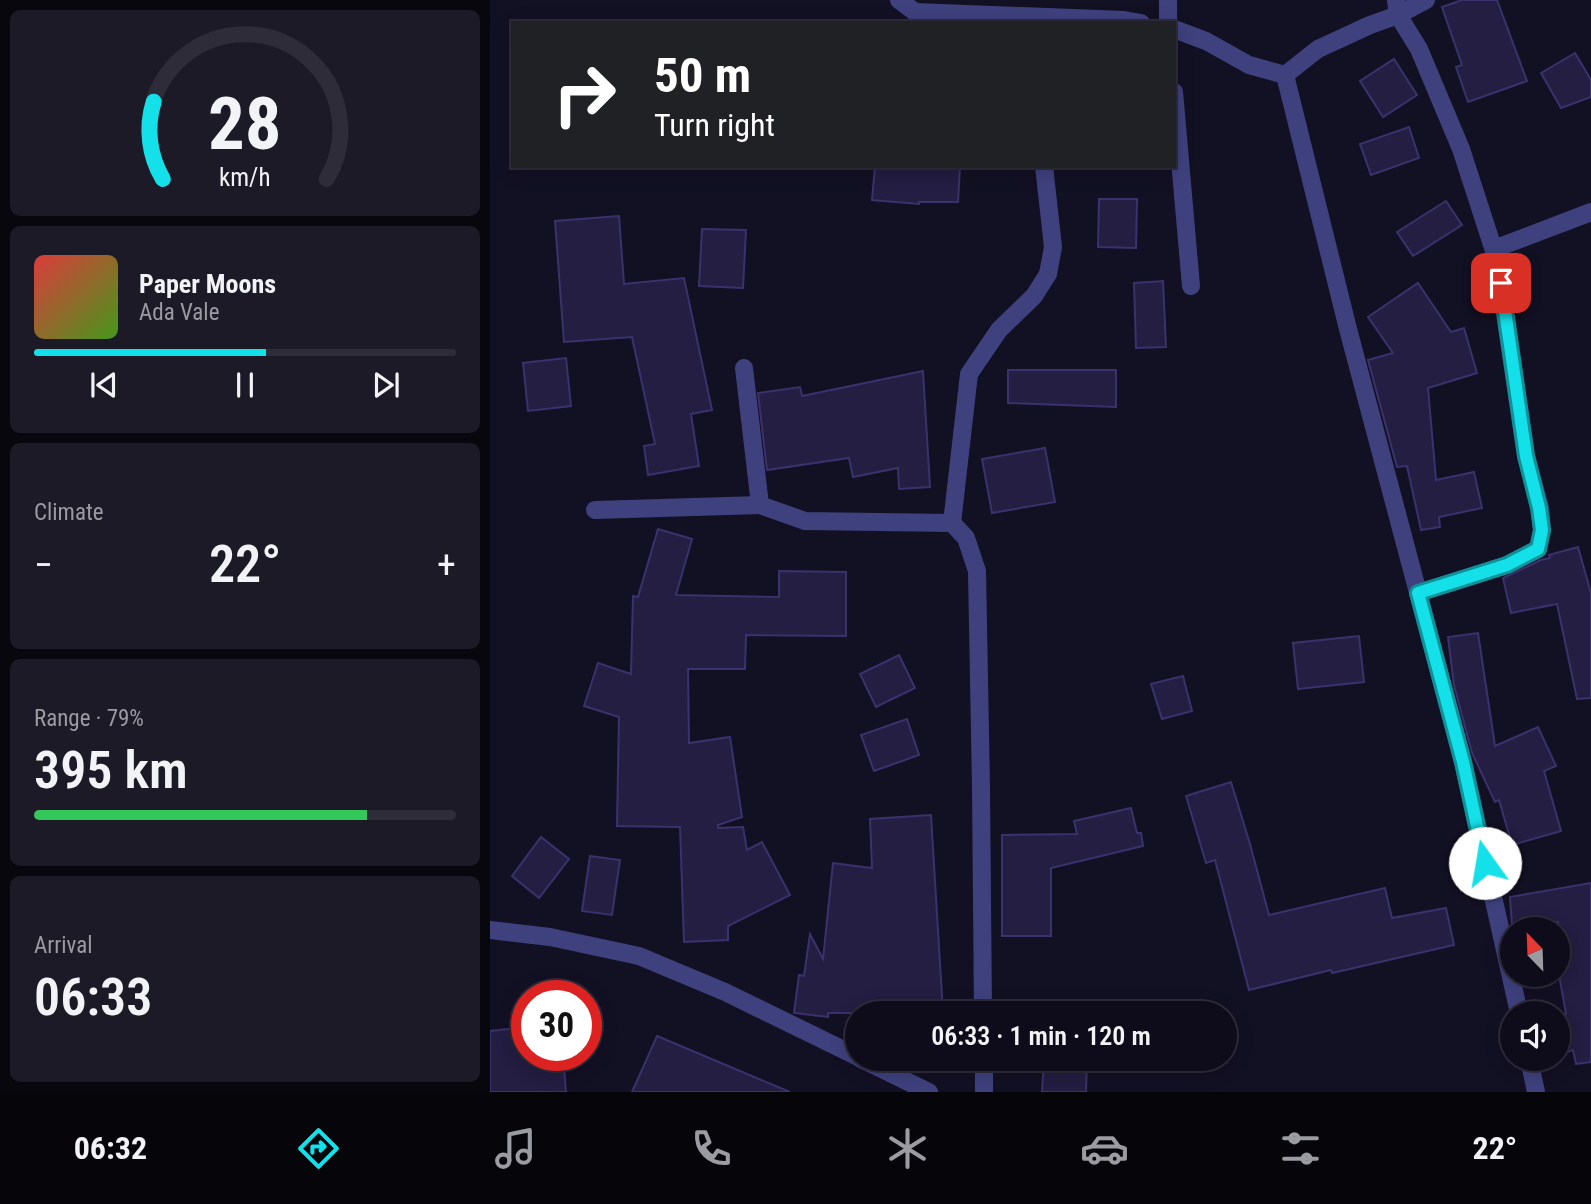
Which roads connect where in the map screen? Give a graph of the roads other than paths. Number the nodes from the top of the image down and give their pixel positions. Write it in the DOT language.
graph roads {
  1 [pos="899,0"];
  2 [pos="1168,0"];
  3 [pos="1426,0"];
  4 [pos="1397,7"];
  5 [pos="1036,20"];
  6 [pos="1130,21"];
  7 [pos="1168,21"];
  8 [pos="1176,30"];
  9 [pos="1285,75"];
  10 [pos="1176,115"];
  11 [pos="1044,168"];
  12 [pos="1591,212"];
  13 [pos="1494,249"];
  14 [pos="1191,286"];
  15 [pos="744,368"];
  16 [pos="760,505"];
  17 [pos="595,510"];
  18 [pos="952,523"];
  19 [pos="1418,593"];
  20 [pos="490,930"];
  21 [pos="983,1001"];
  22 [pos="1516,1001"];
  23 [pos="845,1051"];
  24 [pos="886,1071"];
  25 [pos="984,1071"];
  26 [pos="1532,1071"];
  27 [pos="929,1092"];
  28 [pos="984,1092"];
  29 [pos="1536,1092"];
  1 -- 5 [label="street"];
  2 -- 7 [label="street"];
  3 -- 4 [label="street"];
  4 -- 9 [label="street"];
  4 -- 13 [label="street"];
  5 -- 6 [label="street"];
  8 -- 9 [label="street"];
  9 -- 19 [label="street"];
  10 -- 14 [label="street"];
  11 -- 18 [label="street"];
  12 -- 13 [label="street"];
  13 -- 19 [label="street"];
  15 -- 16 [label="street"];
  16 -- 17 [label="street"];
  16 -- 18 [label="street"];
  18 -- 21 [label="street"];
  19 -- 22 [label="street"];
  20 -- 23 [label="street"];
  24 -- 27 [label="street"];
  25 -- 28 [label="street"];
  26 -- 29 [label="street"];
}
